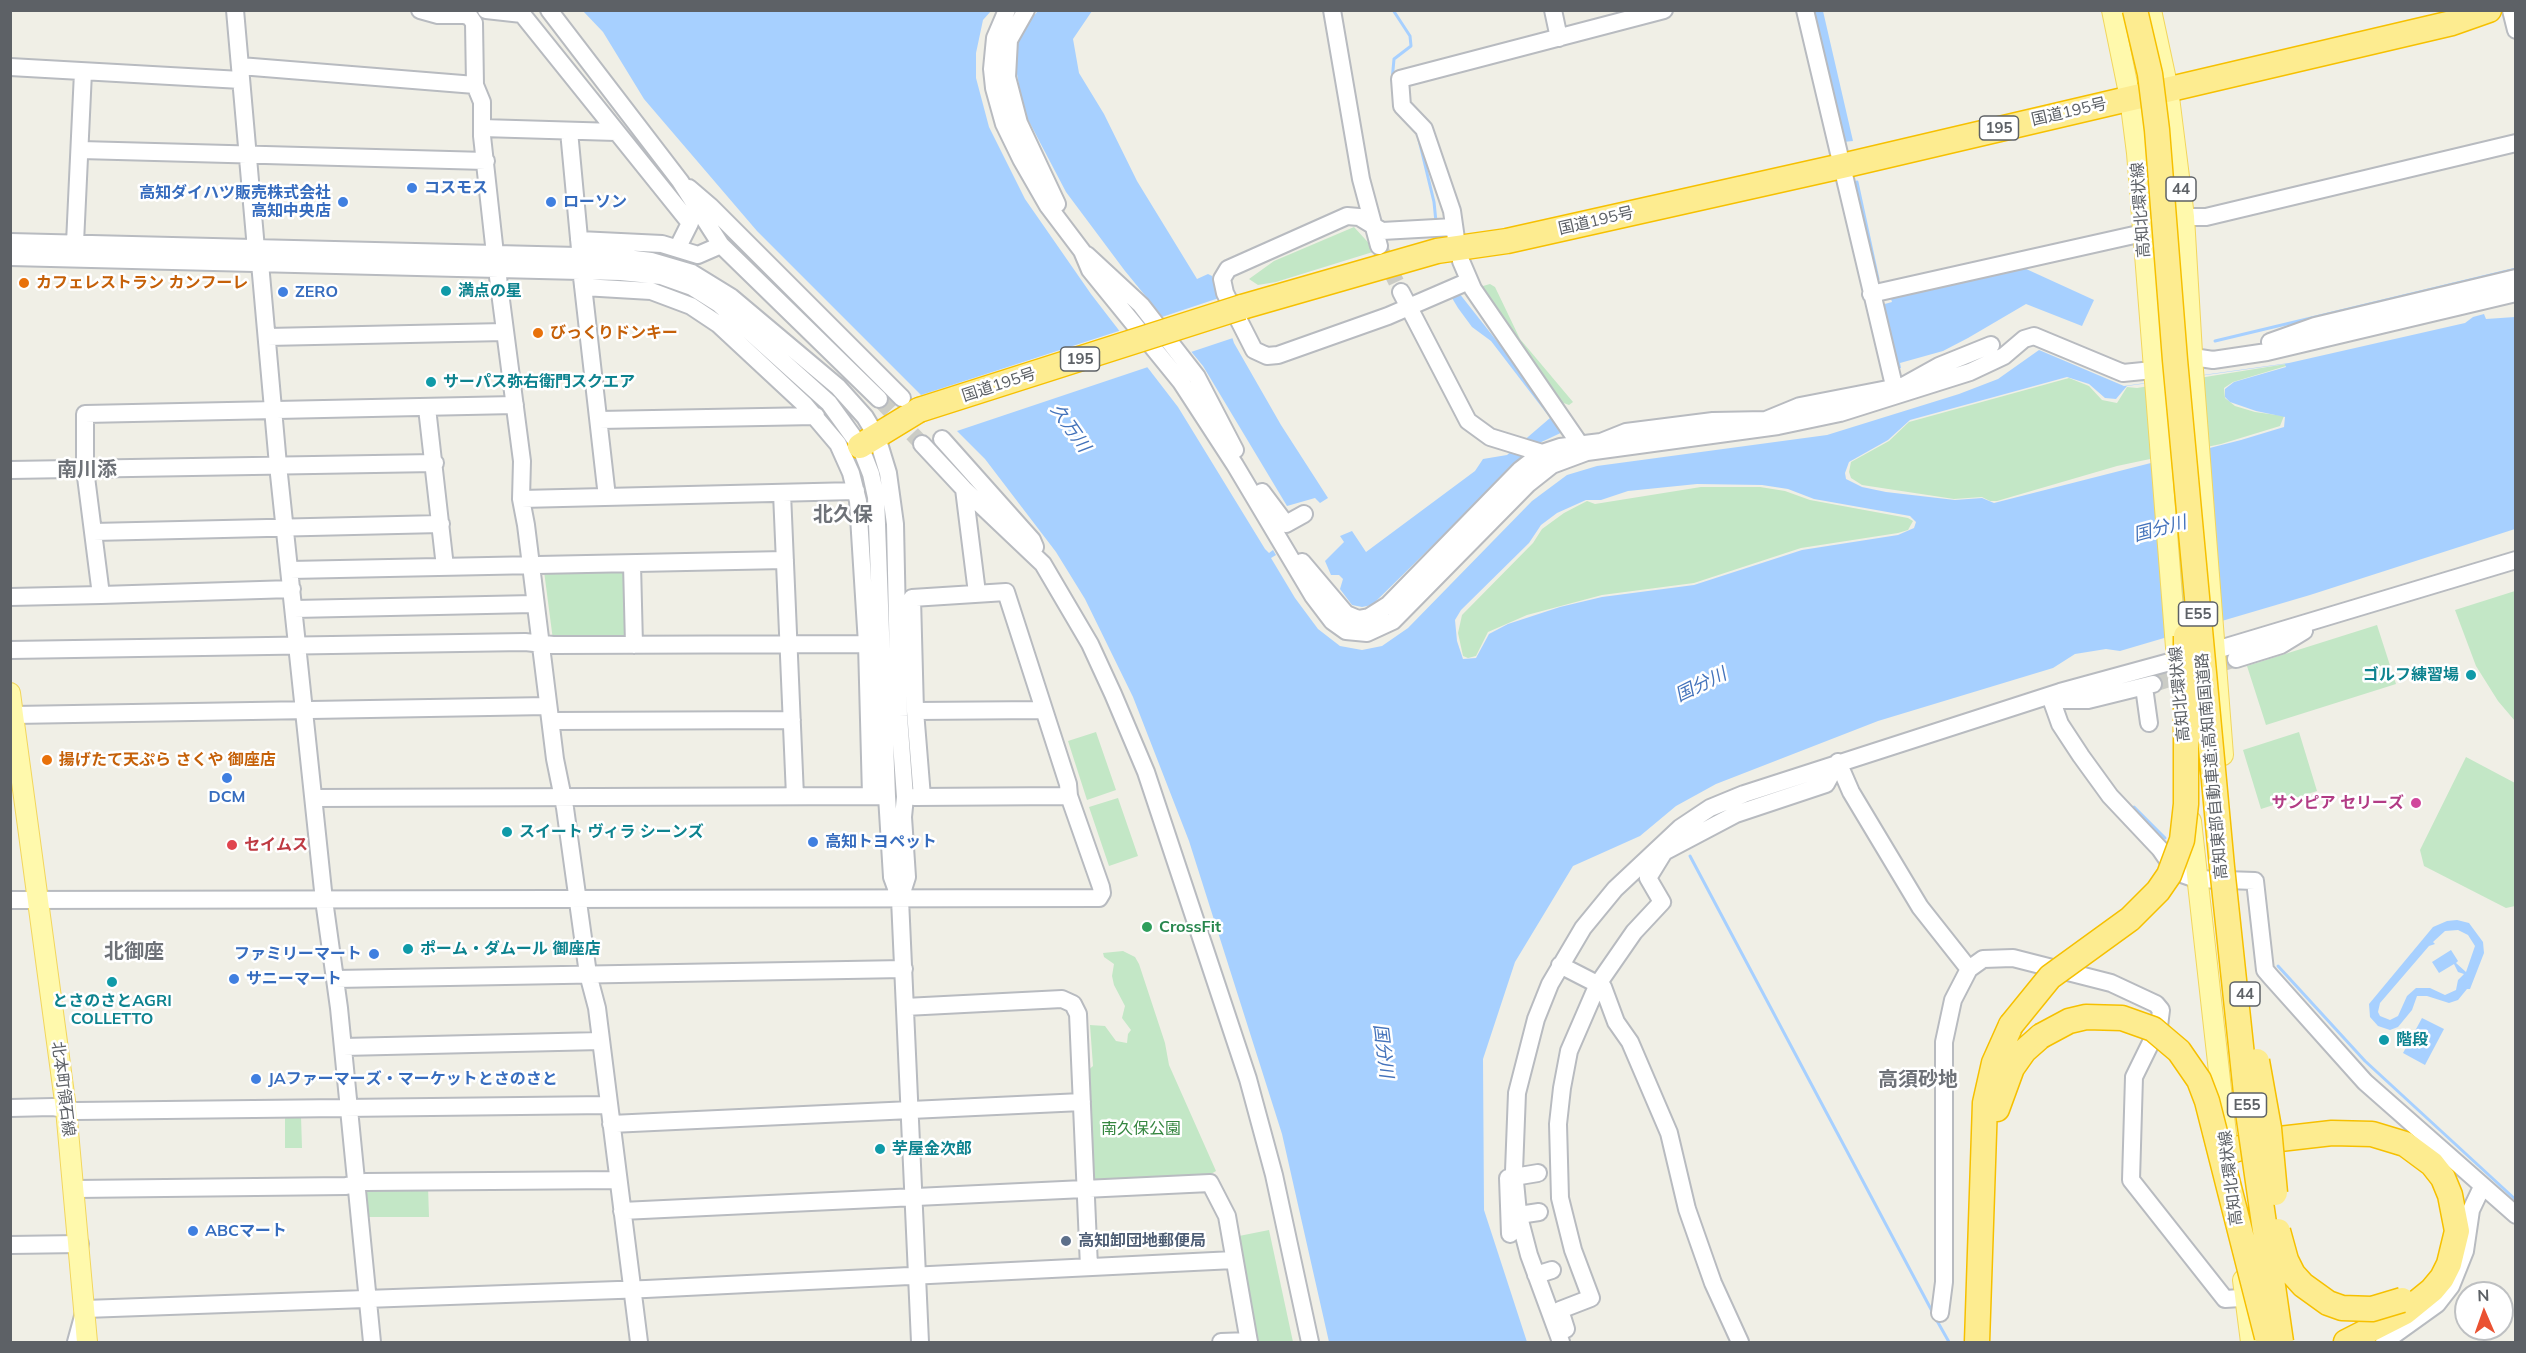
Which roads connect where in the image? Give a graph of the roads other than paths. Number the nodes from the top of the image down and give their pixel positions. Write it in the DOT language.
graph roads {
  1 [pos="235,10"];
  2 [pos="420,10"];
  3 [pos="549,10"];
  4 [pos="1007,10"];
  5 [pos="1026,10"];
  6 [pos="1332,10"];
  7 [pos="1553,10"];
  8 [pos="1664,10"];
  9 [pos="1805,10"];
  10 [pos="2112,10"];
  11 [pos="2135,10"];
  12 [pos="2151,10"];
  13 [pos="2489,10"];
  14 [pos="2511,10"];
  15 [pos="521,12"];
  16 [pos="478,13"];
  17 [pos="2516,30"];
  18 [pos="1559,38"];
  19 [pos="10,67"];
  20 [pos="83,72"];
  21 [pos="240,73"];
  22 [pos="475,85"];
  23 [pos="2168,89"];
  24 [pos="2130,98"];
  25 [pos="482,128"];
  26 [pos="569,131"];
  27 [pos="615,132"];
  28 [pos="2516,143"];
  29 [pos="81,150"];
  30 [pos="248,155"];
  31 [pos="486,161"];
  32 [pos="1842,165"];
  33 [pos="680,181"];
  34 [pos="2184,218"];
  35 [pos="1066,227"];
  36 [pos="2143,233"];
  37 [pos="1377,237"];
  38 [pos="10,242"];
  39 [pos="75,243"];
  40 [pos="721,245"];
  41 [pos="678,247"];
  42 [pos="1460,254"];
  43 [pos="258,256"];
  44 [pos="10,257"];
  45 [pos="496,261"];
  46 [pos="581,264"];
  47 [pos="2516,278"];
  48 [pos="2516,293"];
  49 [pos="1871,294"];
  50 [pos="1405,299"];
  51 [pos="505,332"];
  52 [pos="267,337"];
  53 [pos="1991,345"];
  54 [pos="2242,355"];
  55 [pos="2170,366"];
  56 [pos="1895,392"];
  57 [pos="879,399"];
  58 [pos="515,405"];
  59 [pos="427,408"];
  60 [pos="273,410"];
  61 [pos="816,416"];
  62 [pos="599,420"];
  63 [pos="923,423"];
  64 [pos="869,441"];
  65 [pos="1590,445"];
  66 [pos="1532,450"];
  67 [pos="435,463"];
  68 [pos="1238,463"];
  69 [pos="278,465"];
  70 [pos="85,469"];
  71 [pos="10,470"];
  72 [pos="964,489"];
  73 [pos="856,491"];
  74 [pos="782,493"];
  75 [pos="607,497"];
  76 [pos="521,500"];
  77 [pos="1304,514"];
  78 [pos="441,524"];
  79 [pos="285,528"];
  80 [pos="93,532"];
  81 [pos="1288,554"];
  82 [pos="785,560"];
  83 [pos="2516,560"];
  84 [pos="632,564"];
  85 [pos="1043,564"];
  86 [pos="531,565"];
  87 [pos="445,567"];
  88 [pos="290,570"];
  89 [pos="292,589"];
  90 [pos="977,593"];
  91 [pos="101,595"];
  92 [pos="10,597"];
  93 [pos="534,604"];
  94 [pos="294,609"];
  95 [pos="2325,619"];
  96 [pos="541,643"];
  97 [pos="789,644"];
  98 [pos="867,644"];
  99 [pos="634,645"];
  100 [pos="298,646"];
  101 [pos="2216,647"];
  102 [pos="10,650"];
  103 [pos="2177,657"];
  104 [pos="2236,659"];
  105 [pos="10,693"];
  106 [pos="2050,696"];
  107 [pos="304,710"];
  108 [pos="1044,710"];
  109 [pos="915,711"];
  110 [pos="550,714"];
  111 [pos="14,715"];
  112 [pos="792,720"];
  113 [pos="2149,723"];
  114 [pos="1838,762"];
  115 [pos="795,796"];
  116 [pos="879,796"];
  117 [pos="1069,796"];
  118 [pos="905,797"];
  119 [pos="922,797"];
  120 [pos="314,798"];
  121 [pos="564,798"];
  122 [pos="1662,849"];
  123 [pos="2227,874"];
  124 [pos="2196,879"];
  125 [pos="577,899"];
  126 [pos="900,899"];
  127 [pos="10,900"];
  128 [pos="39,900"];
  129 [pos="324,900"];
  130 [pos="1560,965"];
  131 [pos="904,969"];
  132 [pos="1969,969"];
  133 [pos="588,974"];
  134 [pos="335,979"];
  135 [pos="1598,984"];
  136 [pos="905,1007"];
  137 [pos="601,1041"];
  138 [pos="343,1047"];
  139 [pos="1082,1102"];
  140 [pos="609,1105"];
  141 [pos="10,1108"];
  142 [pos="66,1109"];
  143 [pos="349,1109"];
  144 [pos="910,1110"];
  145 [pos="611,1124"];
  146 [pos="2263,1147"];
  147 [pos="2228,1152"];
  148 [pos="1538,1173"];
  149 [pos="1514,1178"];
  150 [pos="618,1180"];
  151 [pos="357,1184"];
  152 [pos="2482,1187"];
  153 [pos="1086,1188"];
  154 [pos="75,1190"];
  155 [pos="914,1196"];
  156 [pos="622,1211"];
  157 [pos="1539,1212"];
  158 [pos="1519,1215"];
  159 [pos="2516,1215"];
  160 [pos="1510,1234"];
  161 [pos="80,1244"];
  162 [pos="10,1245"];
  163 [pos="1234,1260"];
  164 [pos="1089,1267"];
  165 [pos="917,1275"];
  166 [pos="632,1289"];
  167 [pos="2281,1293"];
  168 [pos="2246,1298"];
  169 [pos="368,1299"];
  170 [pos="2403,1306"];
  171 [pos="85,1309"];
  172 [pos="1940,1313"];
  173 [pos="76,1342"];
  174 [pos="87,1342"];
  175 [pos="372,1342"];
  176 [pos="639,1342"];
  177 [pos="920,1342"];
  178 [pos="1221,1342"];
  179 [pos="1249,1342"];
  180 [pos="1310,1342"];
  181 [pos="1561,1342"];
  182 [pos="1569,1342"];
  183 [pos="1740,1342"];
  184 [pos="1977,1342"];
  185 [pos="1988,1342"];
  186 [pos="2252,1342"];
  187 [pos="2268,1342"];
  188 [pos="2281,1342"];
  189 [pos="2287,1342"];
  190 [pos="2346,1342"];
  191 [pos="2384,1342"];
  1 -- 21 [label="street"];
  2 -- 16 [label="street"];
  3 -- 33 [label="street"];
  4 -- 35 [label="street"];
  5 -- 35 [label="street"];
  6 -- 37 [label="street"];
  7 -- 18 [label="street"];
  8 -- 18 [label="street"];
  9 -- 32 [label="street"];
  10 -- 24 [label="main road, 高知北環状線 / 44"];
  11 -- 55 [label="highway, 高知東部自動車道;高知南国道路 / E55, bridge"];
  12 -- 23 [label="main road, 高知北環状線 / 44"];
  13 -- 23 [label="highway, 国道195号 / 195"];
  14 -- 17 [label="street"];
  15 -- 16 [label="street"];
  15 -- 27 [label="street"];
  16 -- 22 [label="street"];
  18 -- 42 [label="street"];
  19 -- 20 [label="street"];
  20 -- 21 [label="street"];
  20 -- 29 [label="street"];
  21 -- 22 [label="street"];
  21 -- 30 [label="street"];
  22 -- 25 [label="street"];
  23 -- 24 [label="highway, 国道195号 / 195"];
  23 -- 34 [label="main road, 高知北環状線 / 44"];
  24 -- 32 [label="highway, 国道195号 / 195"];
  24 -- 36 [label="main road, 高知北環状線 / 44"];
  25 -- 26 [label="street"];
  25 -- 31 [label="street"];
  26 -- 27 [label="street"];
  26 -- 46 [label="street"];
  27 -- 41 [label="street"];
  28 -- 34 [label="street"];
  29 -- 30 [label="street"];
  29 -- 39 [label="street"];
  30 -- 31 [label="street"];
  30 -- 43 [label="street"];
  31 -- 45 [label="street"];
  32 -- 42 [label="highway, 国道195号 / 195"];
  32 -- 49 [label="street"];
  33 -- 40 [label="street"];
  33 -- 63 [label="street"];
  34 -- 55 [label="main road, 高知北環状線 / 44"];
  35 -- 68 [label="street"];
  36 -- 49 [label="street"];
  36 -- 55 [label="main road, 高知北環状線 / 44"];
  37 -- 42 [label="street"];
  37 -- 50 [label="street"];
  38 -- 39 [label="street"];
  39 -- 43 [label="street"];
  40 -- 41 [label="street"];
  40 -- 57 [label="street"];
  41 -- 46 [label="street"];
  42 -- 50 [label="street"];
  42 -- 63 [label="highway, 国道195号 / 195, bridge"];
  42 -- 65 [label="street"];
  43 -- 44 [label="street"];
  43 -- 45 [label="street"];
  43 -- 52 [label="street"];
  45 -- 46 [label="street"];
  45 -- 51 [label="street"];
  46 -- 61 [label="street"];
  46 -- 62 [label="street"];
  46 -- 64 [label="street"];
  47 -- 54 [label="street"];
  48 -- 54 [label="street"];
  49 -- 56 [label="street"];
  50 -- 66 [label="street"];
  51 -- 52 [label="street"];
  51 -- 58 [label="street"];
  52 -- 60 [label="street"];
  53 -- 56 [label="street"];
  54 -- 55 [label="street"];
  55 -- 56 [label="street"];
  55 -- 101 [label="main road, 高知北環状線 / 44"];
  55 -- 103 [label="main road, 高知北環状線 / 44"];
  55 -- 123 [label="highway, 高知東部自動車道;高知南国道路 / E55, bridge"];
  55 -- 184 [label="highway, bridge"];
  56 -- 65 [label="street"];
  58 -- 59 [label="street"];
  58 -- 76 [label="street"];
  59 -- 60 [label="street"];
  59 -- 67 [label="street"];
  60 -- 69 [label="street"];
  60 -- 70 [label="street"];
  61 -- 62 [label="street"];
  61 -- 73 [label="street"];
  62 -- 75 [label="street"];
  63 -- 64 [label="highway, 国道195号 / 195"];
  63 -- 72 [label="street"];
  63 -- 85 [label="street"];
  64 -- 116 [label="street"];
  64 -- 118 [label="street"];
  65 -- 66 [label="street"];
  65 -- 81 [label="street"];
  66 -- 81 [label="street"];
  67 -- 69 [label="street"];
  67 -- 78 [label="street"];
  68 -- 77 [label="street"];
  68 -- 81 [label="street"];
  69 -- 70 [label="street"];
  69 -- 79 [label="street"];
  70 -- 71 [label="street"];
  70 -- 80 [label="street"];
  72 -- 85 [label="street"];
  72 -- 90 [label="street"];
  73 -- 74 [label="street"];
  73 -- 98 [label="street"];
  74 -- 75 [label="street"];
  74 -- 82 [label="street"];
  75 -- 76 [label="street"];
  76 -- 86 [label="street"];
  78 -- 79 [label="street"];
  78 -- 87 [label="street"];
  79 -- 80 [label="street"];
  79 -- 88 [label="street"];
  80 -- 91 [label="street"];
  82 -- 84 [label="street"];
  82 -- 97 [label="street"];
  83 -- 95 [label="street"];
  84 -- 86 [label="street"];
  84 -- 99 [label="street"];
  85 -- 180 [label="street"];
  86 -- 87 [label="street"];
  86 -- 93 [label="street"];
  87 -- 88 [label="street"];
  88 -- 89 [label="street"];
  89 -- 91 [label="street"];
  89 -- 94 [label="street"];
  90 -- 108 [label="street"];
  90 -- 109 [label="street"];
  91 -- 92 [label="street"];
  93 -- 94 [label="street"];
  93 -- 96 [label="street"];
  94 -- 100 [label="street"];
  95 -- 101 [label="street"];
  95 -- 104 [label="street"];
  96 -- 99 [label="street"];
  96 -- 100 [label="street"];
  96 -- 110 [label="street"];
  97 -- 98 [label="street"];
  97 -- 99 [label="street"];
  97 -- 112 [label="street"];
  98 -- 116 [label="street"];
  100 -- 102 [label="street"];
  100 -- 107 [label="street"];
  101 -- 123 [label="main road, 高知北環状線 / 44"];
  103 -- 106 [label="street"];
  103 -- 124 [label="main road, 高知北環状線 / 44"];
  105 -- 111 [label="main road, 北本町領石線"];
  106 -- 113 [label="street"];
  106 -- 114 [label="street"];
  106 -- 124 [label="street"];
  107 -- 110 [label="street"];
  107 -- 111 [label="street"];
  107 -- 120 [label="street"];
  108 -- 109 [label="street"];
  108 -- 117 [label="street"];
  109 -- 119 [label="street"];
  110 -- 112 [label="street"];
  110 -- 121 [label="street"];
  111 -- 128 [label="main road, 北本町領石線"];
  112 -- 115 [label="street"];
  114 -- 122 [label="street"];
  114 -- 132 [label="street"];
  115 -- 116 [label="street"];
  115 -- 121 [label="street"];
  116 -- 126 [label="street"];
  117 -- 119 [label="street"];
  117 -- 126 [label="street"];
  118 -- 119 [label="street"];
  118 -- 126 [label="street"];
  120 -- 121 [label="street"];
  120 -- 129 [label="street"];
  121 -- 125 [label="street"];
  122 -- 130 [label="street"];
  122 -- 135 [label="street"];
  123 -- 124 [label="street"];
  123 -- 146 [label="main road, 高知北環状線 / 44"];
  123 -- 152 [label="street"];
  123 -- 170 [label="highway, bridge"];
  123 -- 188 [label="highway, 高知東部自動車道;高知南国道路 / E55, bridge"];
  124 -- 147 [label="main road, 高知北環状線 / 44"];
  125 -- 126 [label="street"];
  125 -- 129 [label="street"];
  125 -- 133 [label="street"];
  126 -- 131 [label="street"];
  127 -- 128 [label="street"];
  128 -- 129 [label="street"];
  128 -- 142 [label="main road, 北本町領石線"];
  129 -- 134 [label="street"];
  130 -- 135 [label="street"];
  130 -- 149 [label="street"];
  131 -- 133 [label="street"];
  131 -- 136 [label="street"];
  132 -- 168 [label="street"];
  132 -- 172 [label="street"];
  133 -- 134 [label="street"];
  133 -- 137 [label="street"];
  134 -- 138 [label="street"];
  135 -- 182 [label="street"];
  135 -- 183 [label="street"];
  136 -- 139 [label="street"];
  136 -- 144 [label="street"];
  137 -- 138 [label="street"];
  137 -- 140 [label="street"];
  138 -- 143 [label="street"];
  139 -- 144 [label="street"];
  139 -- 153 [label="street"];
  140 -- 143 [label="street"];
  140 -- 145 [label="street"];
  141 -- 142 [label="street"];
  142 -- 143 [label="street"];
  142 -- 154 [label="main road, 北本町領石線"];
  143 -- 151 [label="street"];
  144 -- 145 [label="street"];
  144 -- 155 [label="street"];
  145 -- 150 [label="street"];
  146 -- 147 [label="highway"];
  146 -- 167 [label="main road, 高知北環状線 / 44"];
  146 -- 170 [label="highway"];
  147 -- 168 [label="main road, 高知北環状線 / 44"];
  148 -- 149 [label="street"];
  149 -- 158 [label="street"];
  149 -- 160 [label="street"];
  150 -- 151 [label="street"];
  150 -- 156 [label="street"];
  151 -- 154 [label="street"];
  151 -- 169 [label="street"];
  152 -- 159 [label="street"];
  152 -- 191 [label="street"];
  153 -- 155 [label="street"];
  153 -- 163 [label="street"];
  153 -- 164 [label="street"];
  154 -- 161 [label="main road, 北本町領石線"];
  155 -- 156 [label="street"];
  155 -- 165 [label="street"];
  156 -- 166 [label="street"];
  157 -- 158 [label="street"];
  158 -- 181 [label="street"];
  161 -- 162 [label="street"];
  161 -- 171 [label="main road, 北本町領石線"];
  163 -- 164 [label="street"];
  163 -- 179 [label="street"];
  164 -- 165 [label="street"];
  165 -- 166 [label="street"];
  165 -- 177 [label="street"];
  166 -- 169 [label="street"];
  166 -- 176 [label="street"];
  167 -- 168 [label="street"];
  167 -- 189 [label="main road, 高知北環状線 / 44"];
  168 -- 186 [label="main road, 高知北環状線 / 44"];
  169 -- 171 [label="street"];
  169 -- 175 [label="street"];
  170 -- 190 [label="highway"];
  171 -- 173 [label="street"];
  171 -- 174 [label="main road, 北本町領石線"];
  178 -- 179 [label="street"];
  185 -- 187 [label="highway, bridge"];
}
